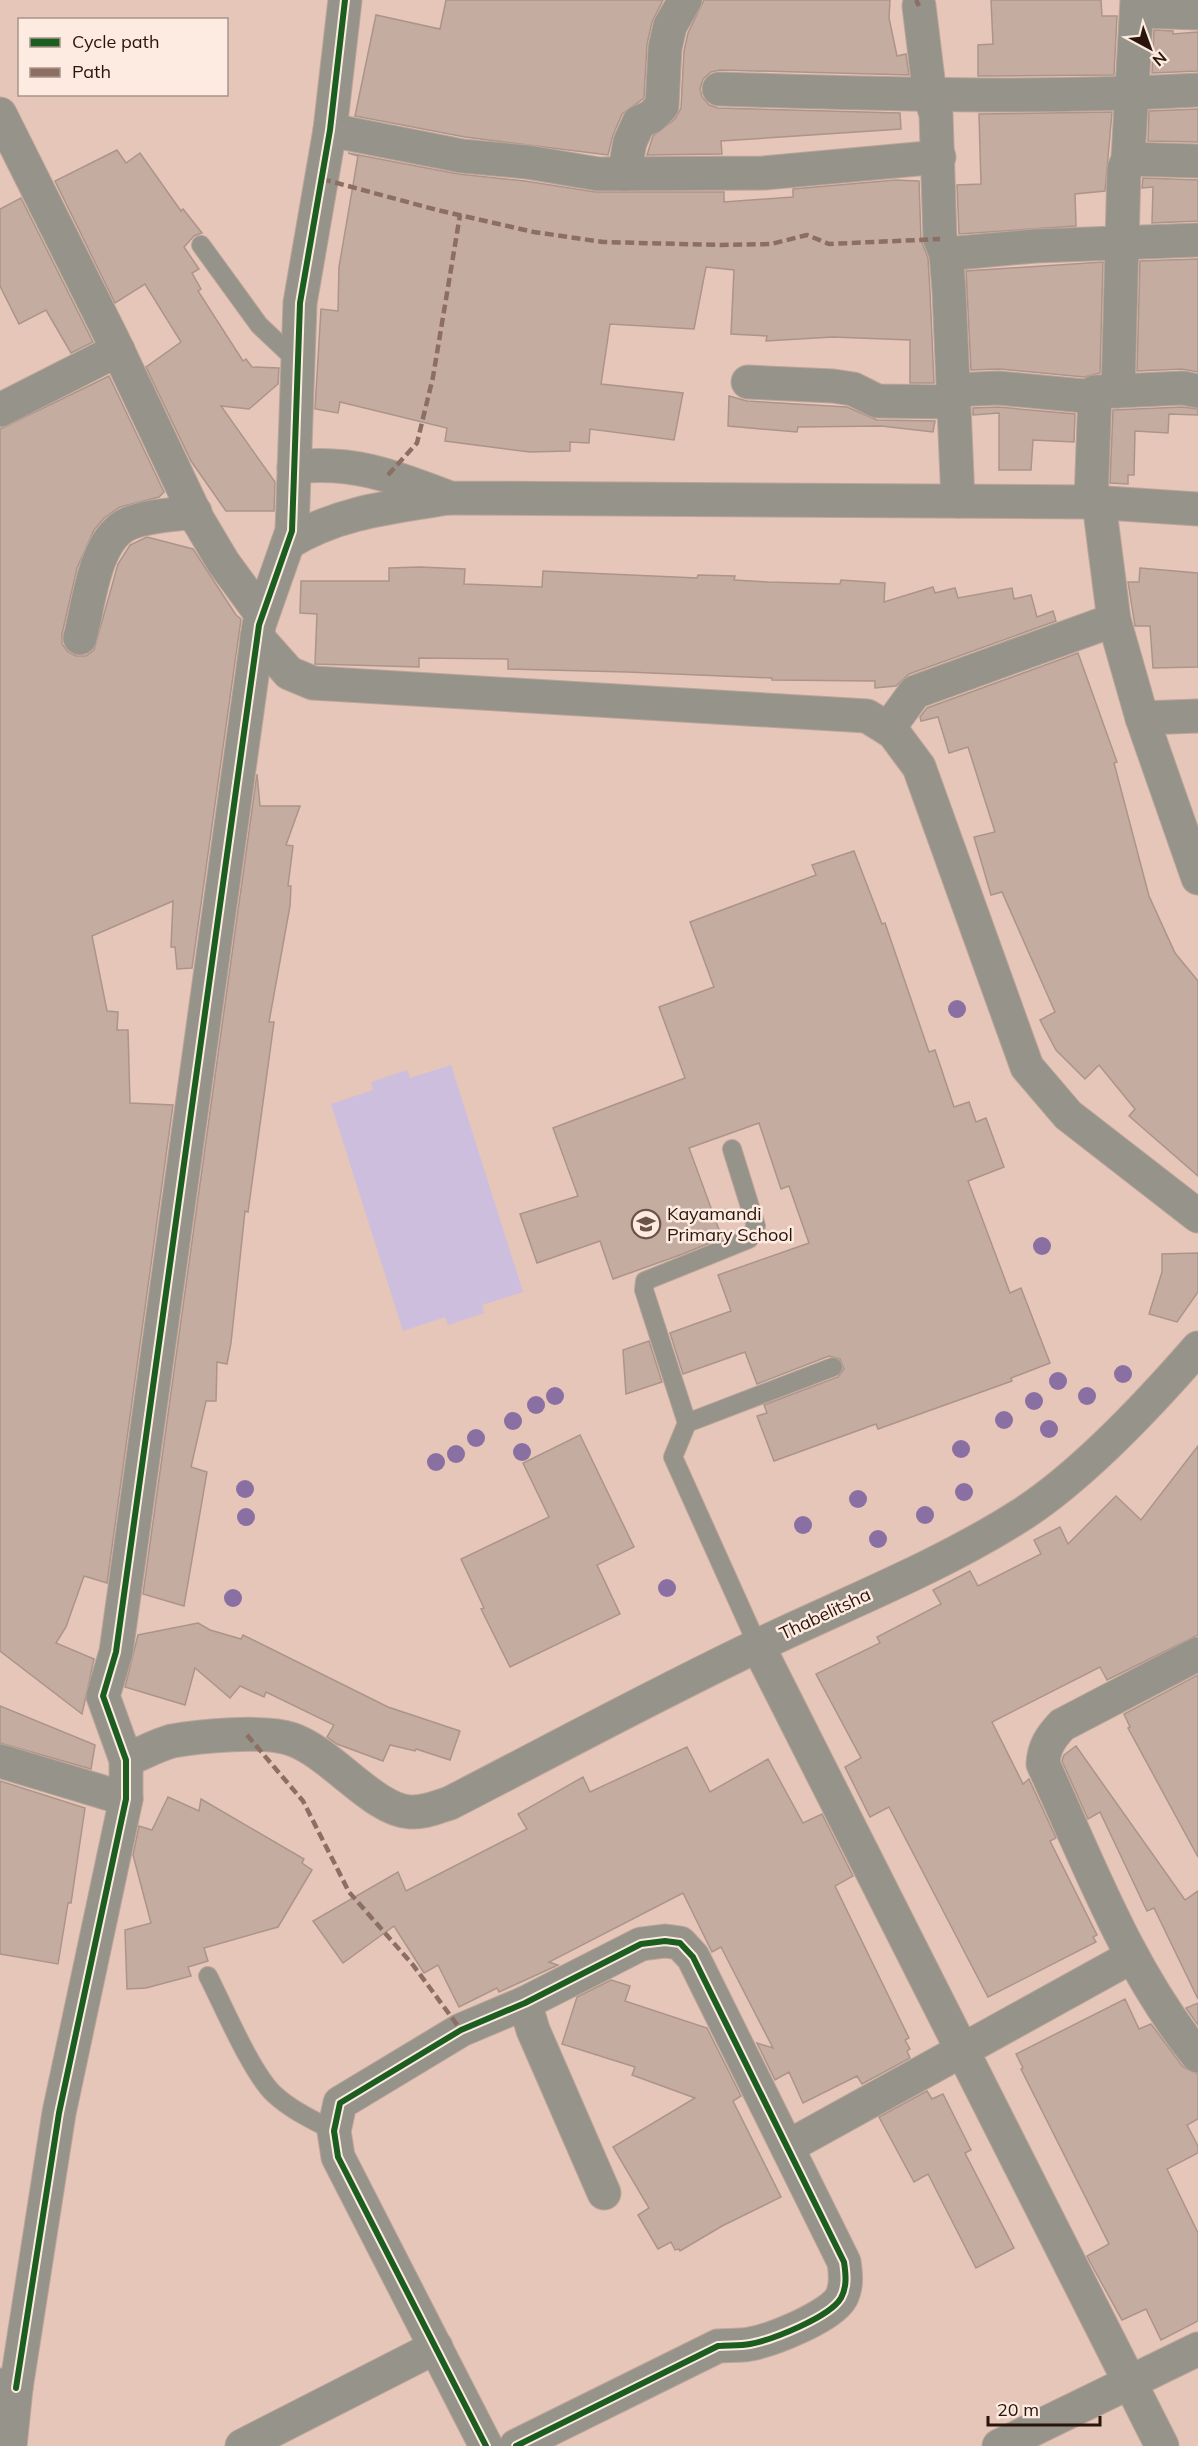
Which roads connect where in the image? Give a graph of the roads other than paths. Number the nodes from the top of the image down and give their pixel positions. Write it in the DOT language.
graph roads {
  1 [pos="345,0"];
  2 [pos="686,0"];
  3 [pos="1137,5"];
  4 [pos="919,6"];
  5 [pos="1198,13"];
  6 [pos="719,89"];
  7 [pos="1198,90"];
  8 [pos="1132,93"];
  9 [pos="930,96"];
  10 [pos="0,114"];
  11 [pos="330,130"];
  12 [pos="939,157"];
  13 [pos="1128,159"];
  14 [pos="1198,161"];
  15 [pos="624,174"];
  16 [pos="1198,240"];
  17 [pos="1122,243"];
  18 [pos="201,245"];
  19 [pos="946,254"];
  20 [pos="118,350"];
  21 [pos="296,360"];
  22 [pos="748,382"];
  23 [pos="1198,391"];
  24 [pos="1107,394"];
  25 [pos="953,396"];
  26 [pos="0,410"];
  27 [pos="294,466"];
  28 [pos="450,498"];
  29 [pos="958,501"];
  30 [pos="1095,503"];
  31 [pos="1198,509"];
  32 [pos="195,512"];
  33 [pos="288,543"];
  34 [pos="1114,620"];
  35 [pos="259,625"];
  36 [pos="80,638"];
  37 [pos="1198,716"];
  38 [pos="1142,718"];
  39 [pos="888,729"];
  40 [pos="1198,878"];
  41 [pos="732,1149"];
  42 [pos="1198,1216"];
  43 [pos="1198,1348"];
  44 [pos="833,1367"];
  45 [pos="687,1423"];
  46 [pos="758,1646"];
  47 [pos="1198,1654"];
  48 [pos="126,1760"];
  49 [pos="0,1761"];
  50 [pos="126,1799"];
  51 [pos="1131,1957"];
  52 [pos="208,1976"];
  53 [pos="525,2003"];
  54 [pos="961,2051"];
  55 [pos="1198,2056"];
  56 [pos="334,2131"];
  57 [pos="789,2146"];
  58 [pos="604,2193"];
  59 [pos="436,2347"];
  60 [pos="1198,2349"];
  61 [pos="1129,2383"];
  62 [pos="8,2387"];
  63 [pos="10,2446"];
  64 [pos="242,2446"];
  65 [pos="486,2446"];
  66 [pos="516,2446"];
  67 [pos="999,2446"];
  68 [pos="1162,2446"];
  1 -- 11 [label="street"];
  2 -- 15 [label="street"];
  3 -- 5 [label="street"];
  3 -- 8 [label="street"];
  4 -- 9 [label="street"];
  6 -- 9 [label="street"];
  7 -- 8 [label="street"];
  8 -- 9 [label="street"];
  8 -- 13 [label="street"];
  9 -- 12 [label="street"];
  10 -- 20 [label="street"];
  11 -- 15 [label="street"];
  11 -- 21 [label="street"];
  12 -- 15 [label="street"];
  12 -- 19 [label="street"];
  13 -- 14 [label="street"];
  13 -- 17 [label="street"];
  16 -- 17 [label="street"];
  17 -- 19 [label="street"];
  17 -- 24 [label="street"];
  18 -- 21 [label="lane"];
  19 -- 25 [label="street"];
  20 -- 26 [label="street"];
  20 -- 32 [label="street"];
  21 -- 27 [label="street"];
  22 -- 25 [label="street"];
  23 -- 24 [label="street"];
  24 -- 25 [label="street"];
  24 -- 30 [label="street"];
  25 -- 29 [label="street"];
  27 -- 28 [label="street"];
  27 -- 33 [label="street"];
  28 -- 29 [label="street"];
  28 -- 33 [label="street"];
  29 -- 30 [label="street"];
  30 -- 31 [label="street"];
  30 -- 34 [label="street"];
  32 -- 35 [label="street"];
  32 -- 36 [label="street"];
  33 -- 35 [label="street"];
  34 -- 38 [label="street"];
  34 -- 39 [label="street"];
  35 -- 39 [label="street"];
  35 -- 48 [label="street"];
  37 -- 38 [label="street"];
  38 -- 40 [label="street"];
  39 -- 42 [label="street"];
  41 -- 45 [label="lane"];
  43 -- 46 [label="street, Thabelitsha"];
  44 -- 45 [label="lane"];
  45 -- 46 [label="lane"];
  46 -- 48 [label="street, Thabelitsha"];
  46 -- 54 [label="street"];
  47 -- 51 [label="street"];
  48 -- 50 [label="street"];
  49 -- 50 [label="street"];
  50 -- 62 [label="street"];
  51 -- 54 [label="street"];
  51 -- 55 [label="street"];
  52 -- 56 [label="lane"];
  53 -- 56 [label="street"];
  53 -- 57 [label="street"];
  53 -- 58 [label="street"];
  54 -- 57 [label="street"];
  54 -- 61 [label="street"];
  56 -- 59 [label="street"];
  57 -- 66 [label="street"];
  59 -- 64 [label="street"];
  59 -- 65 [label="street"];
  60 -- 61 [label="street"];
  61 -- 67 [label="street"];
  61 -- 68 [label="street"];
  62 -- 63 [label="street"];
}
